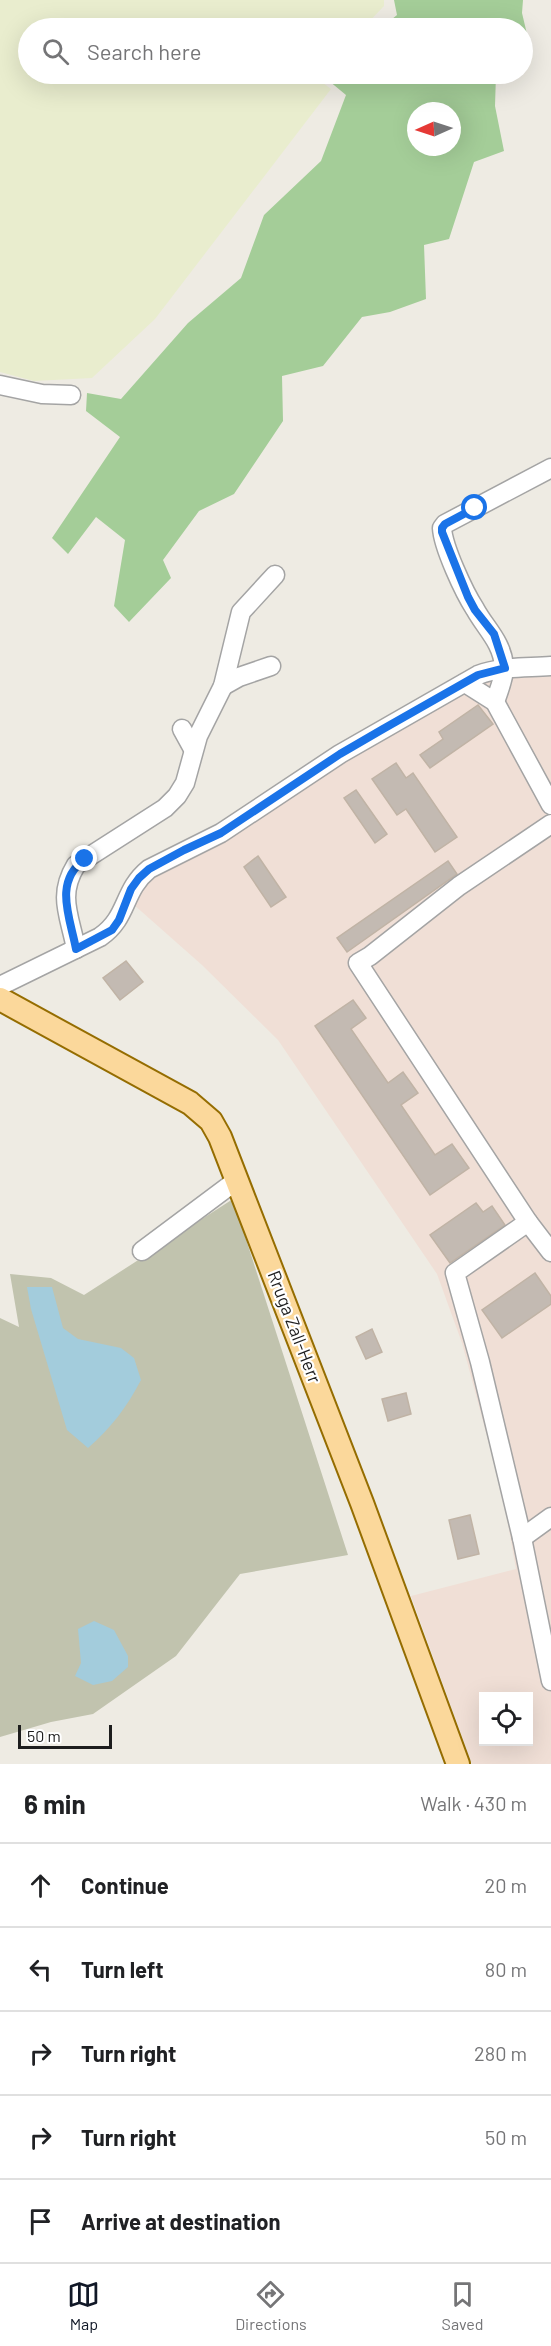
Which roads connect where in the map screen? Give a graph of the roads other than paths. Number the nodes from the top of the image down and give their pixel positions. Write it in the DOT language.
graph roads {
  1 [pos="0,385"];
  2 [pos="70,396"];
  3 [pos="551,468"];
  4 [pos="275,575"];
  5 [pos="271,666"];
  6 [pos="551,666"];
  7 [pos="505,668"];
  8 [pos="465,684"];
  9 [pos="223,686"];
  10 [pos="495,702"];
  11 [pos="182,729"];
  12 [pos="193,749"];
  13 [pos="551,805"];
  14 [pos="551,824"];
  15 [pos="76,949"];
  16 [pos="0,986"];
  17 [pos="0,999"];
  18 [pos="237,1180"];
  19 [pos="528,1222"];
  20 [pos="142,1251"];
  21 [pos="551,1252"];
  22 [pos="551,1517"];
  23 [pos="522,1538"];
  24 [pos="551,1681"];
  25 [pos="458,1764"];
  1 -- 2 [label="street"];
  3 -- 7 [label="street"];
  4 -- 9 [label="street"];
  5 -- 9 [label="street"];
  6 -- 7 [label="street"];
  7 -- 8 [label="street"];
  7 -- 10 [label="street"];
  8 -- 10 [label="street"];
  8 -- 15 [label="street"];
  9 -- 12 [label="street"];
  10 -- 13 [label="street"];
  11 -- 12 [label="street"];
  12 -- 15 [label="street"];
  14 -- 19 [label="street"];
  15 -- 16 [label="street"];
  17 -- 18 [label="main road, Rruga Zall-Herr"];
  18 -- 20 [label="street"];
  18 -- 25 [label="main road, Rruga Zall-Herr"];
  19 -- 21 [label="street"];
  19 -- 23 [label="street"];
  22 -- 23 [label="street"];
  23 -- 24 [label="street"];
}
